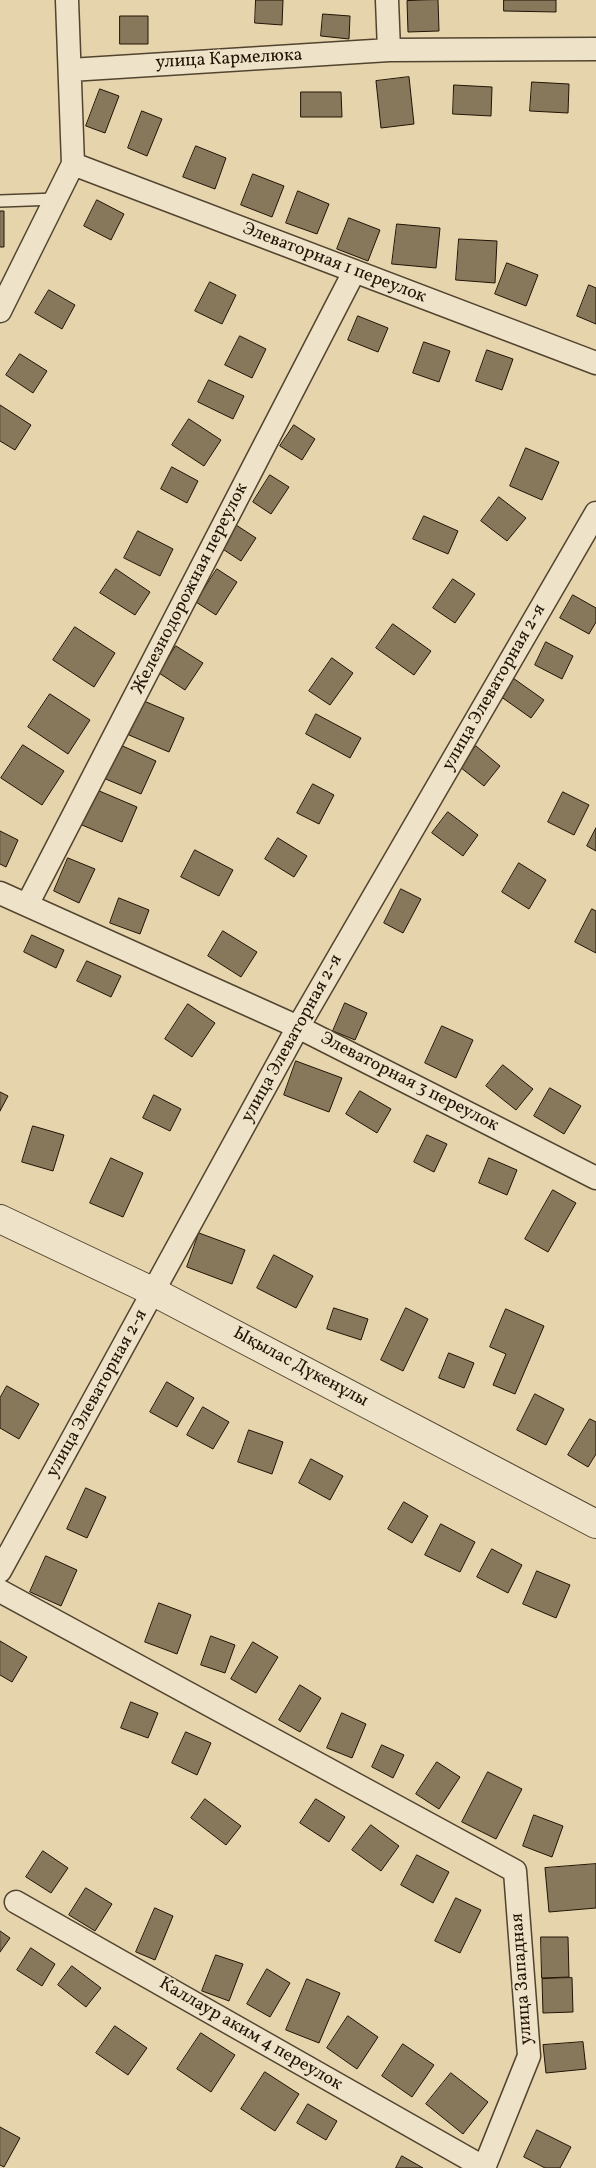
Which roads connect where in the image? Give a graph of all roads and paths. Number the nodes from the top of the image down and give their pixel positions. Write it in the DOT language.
graph roads {
  1 [pos="67,0"];
  2 [pos="387,0"];
  3 [pos="596,49"];
  4 [pos="389,50"];
  5 [pos="70,70"];
  6 [pos="73,164"];
  7 [pos="56,199"];
  8 [pos="0,201"];
  9 [pos="354,272"];
  10 [pos="0,312"];
  11 [pos="596,363"];
  12 [pos="596,513"];
  13 [pos="0,894"];
  14 [pos="27,906"];
  15 [pos="298,1027"];
  16 [pos="596,1178"];
  17 [pos="0,1219"];
  18 [pos="154,1292"];
  19 [pos="596,1524"];
  20 [pos="0,1571"];
  21 [pos="0,1591"];
  22 [pos="16,1902"];
  23 [pos="484,2168"];
  1 -- 5 [label="street"];
  2 -- 4 [label="street"];
  3 -- 4 [label="street, улица Кармелюка"];
  4 -- 5 [label="street, улица Кармелюка"];
  5 -- 6 [label="street"];
  6 -- 7 [label="street"];
  6 -- 9 [label="street, Элеваторная 1 переулок"];
  7 -- 8 [label="lane"];
  7 -- 10 [label="street"];
  9 -- 11 [label="street, Элеваторная 1 переулок"];
  9 -- 14 [label="street, Железнодорожная переулок"];
  12 -- 15 [label="street, улица Элеваторная 2-я"];
  13 -- 14 [label="street, Элеваторная 3 переулок"];
  14 -- 15 [label="street, Элеваторная 3 переулок"];
  15 -- 16 [label="street, Элеваторная 3 переулок"];
  15 -- 18 [label="street, улица Элеваторная 2-я"];
  17 -- 18 [label="street, Ықылас Дүкенұлы"];
  18 -- 19 [label="street, Ықылас Дүкенұлы"];
  18 -- 20 [label="street, улица Элеваторная 2-я"];
  21 -- 23 [label="street, улица Западная"];
  22 -- 23 [label="street, Каллаур аким 4 переулок"];
}
